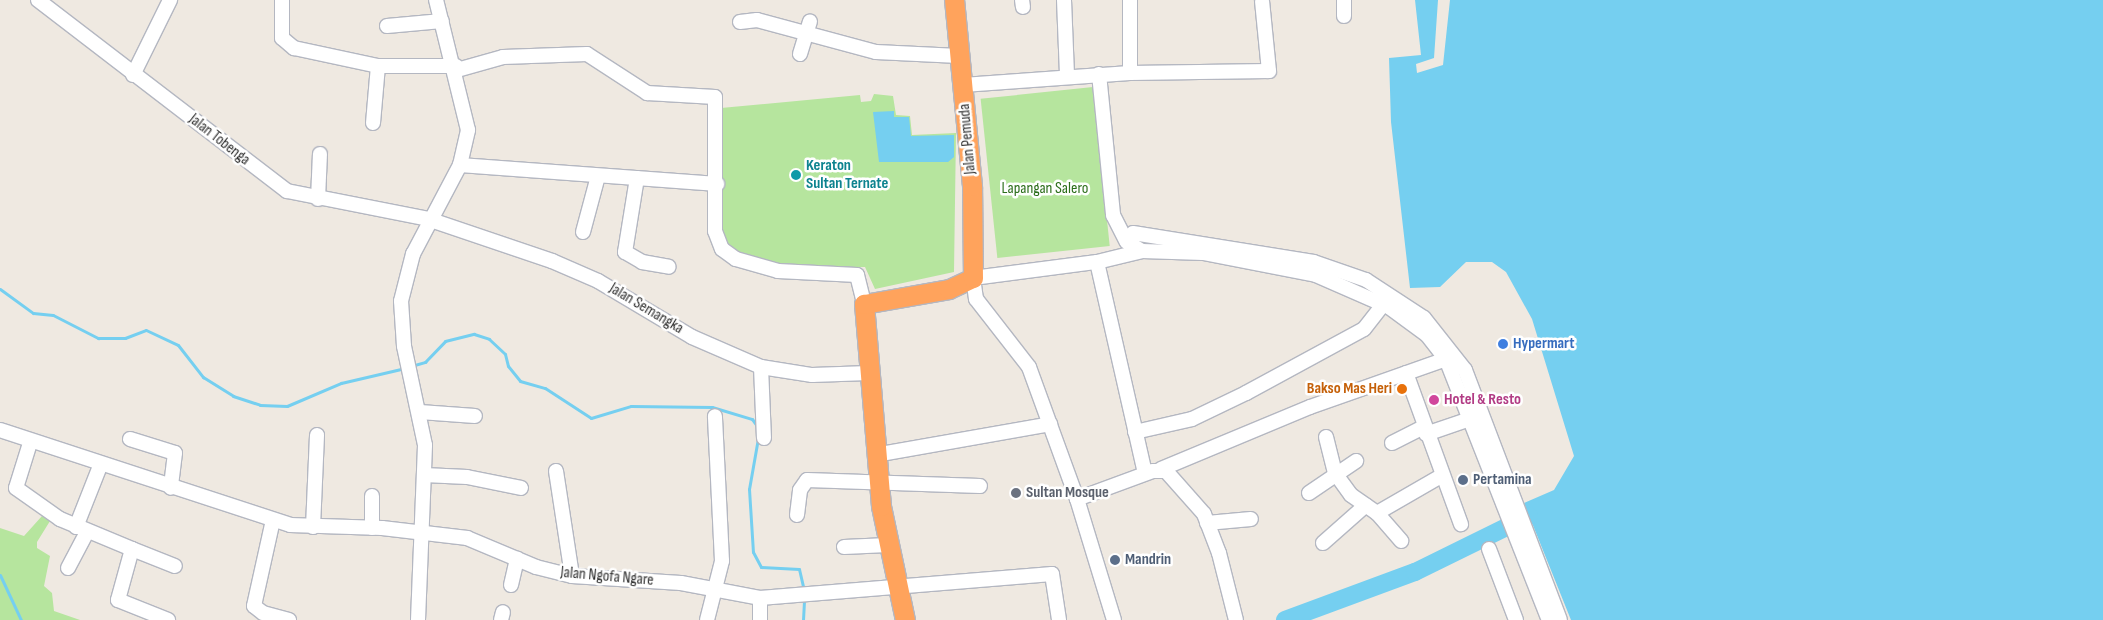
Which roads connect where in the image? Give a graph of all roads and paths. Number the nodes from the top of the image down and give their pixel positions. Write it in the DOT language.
graph roads {
  1 [pos="38,0"];
  2 [pos="170,0"];
  3 [pos="282,0"];
  4 [pos="436,0"];
  5 [pos="954,0"];
  6 [pos="1064,0"];
  7 [pos="1130,0"];
  8 [pos="1344,0"];
  9 [pos="1262,1"];
  10 [pos="1344,16"];
  11 [pos="442,21"];
  12 [pos="740,22"];
  13 [pos="387,26"];
  14 [pos="808,28"];
  15 [pos="800,54"];
  16 [pos="959,56"];
  17 [pos="378,66"];
  18 [pos="456,68"];
  19 [pos="1130,73"];
  20 [pos="1103,74"];
  21 [pos="133,75"];
  22 [pos="1067,76"];
  23 [pos="963,85"];
  24 [pos="373,123"];
  25 [pos="320,154"];
  26 [pos="460,165"];
  27 [pos="598,176"];
  28 [pos="637,178"];
  29 [pos="717,184"];
  30 [pos="318,199"];
  31 [pos="428,219"];
  32 [pos="583,232"];
  33 [pos="1128,243"];
  34 [pos="1097,262"];
  35 [pos="669,267"];
  36 [pos="973,278"];
  37 [pos="949,289"];
  38 [pos="976,299"];
  39 [pos="1390,302"];
  40 [pos="864,304"];
  41 [pos="1446,359"];
  42 [pos="761,367"];
  43 [pos="869,373"];
  44 [pos="1406,373"];
  45 [pos="1461,376"];
  46 [pos="420,412"];
  47 [pos="475,416"];
  48 [pos="715,416"];
  49 [pos="1470,419"];
  50 [pos="1050,424"];
  51 [pos="0,430"];
  52 [pos="1425,430"];
  53 [pos="1135,432"];
  54 [pos="317,435"];
  55 [pos="1326,437"];
  56 [pos="764,438"];
  57 [pos="130,439"];
  58 [pos="1392,442"];
  59 [pos="30,443"];
  60 [pos="875,455"];
  61 [pos="1356,461"];
  62 [pos="100,466"];
  63 [pos="1161,469"];
  64 [pos="556,471"];
  65 [pos="1145,473"];
  66 [pos="1334,473"];
  67 [pos="424,475"];
  68 [pos="1441,476"];
  69 [pos="878,482"];
  70 [pos="980,486"];
  71 [pos="171,488"];
  72 [pos="521,488"];
  73 [pos="1309,493"];
  74 [pos="372,496"];
  75 [pos="1077,499"];
  76 [pos="1511,508"];
  77 [pos="1371,509"];
  78 [pos="797,515"];
  79 [pos="1251,519"];
  80 [pos="273,520"];
  81 [pos="1207,523"];
  82 [pos="1461,524"];
  83 [pos="313,527"];
  84 [pos="372,528"];
  85 [pos="82,529"];
  86 [pos="421,532"];
  87 [pos="1521,537"];
  88 [pos="1401,540"];
  89 [pos="1324,544"];
  90 [pos="888,545"];
  91 [pos="844,547"];
  92 [pos="132,549"];
  93 [pos="1489,549"];
  94 [pos="516,559"];
  95 [pos="175,566"];
  96 [pos="68,568"];
  97 [pos="572,576"];
  98 [pos="511,585"];
  99 [pos="897,585"];
  100 [pos="717,593"];
  101 [pos="760,598"];
  102 [pos="1236,619"];
  103 [pos="168,620"];
  104 [pos="289,620"];
  105 [pos="418,620"];
  106 [pos="707,620"];
  107 [pos="760,620"];
  108 [pos="905,620"];
  109 [pos="1059,620"];
  110 [pos="1114,620"];
  111 [pos="1516,620"];
  112 [pos="1549,620"];
  113 [pos="1560,620"];
  1 -- 21 [label="street, Jalan Tobenga"];
  2 -- 21 [label="street"];
  3 -- 17 [label="street"];
  4 -- 11 [label="street"];
  5 -- 16 [label="highway, Jalan Pemuda"];
  6 -- 22 [label="street"];
  7 -- 19 [label="street"];
  8 -- 10 [label="street"];
  9 -- 19 [label="street"];
  11 -- 13 [label="street"];
  11 -- 18 [label="street"];
  12 -- 14 [label="street"];
  14 -- 15 [label="street"];
  14 -- 16 [label="street"];
  16 -- 23 [label="highway, Jalan Pemuda"];
  17 -- 18 [label="street"];
  17 -- 24 [label="street"];
  18 -- 26 [label="street"];
  18 -- 29 [label="street"];
  19 -- 20 [label="street"];
  20 -- 22 [label="street"];
  20 -- 33 [label="street"];
  21 -- 30 [label="street, Jalan Tobenga"];
  22 -- 23 [label="street"];
  23 -- 36 [label="highway, Jalan Pemuda"];
  25 -- 30 [label="street"];
  26 -- 27 [label="street"];
  26 -- 31 [label="street"];
  27 -- 28 [label="street"];
  27 -- 32 [label="street"];
  28 -- 29 [label="street"];
  28 -- 35 [label="street"];
  29 -- 40 [label="street"];
  30 -- 31 [label="street, Jalan Tobenga"];
  31 -- 42 [label="street, Jalan Semangka"];
  31 -- 46 [label="street"];
  33 -- 34 [label="street"];
  33 -- 39 [label="street"];
  33 -- 39 [label="street"];
  34 -- 36 [label="street"];
  34 -- 53 [label="street"];
  36 -- 37 [label="highway"];
  36 -- 38 [label="street"];
  37 -- 38 [label="street"];
  37 -- 40 [label="highway"];
  38 -- 50 [label="street"];
  39 -- 41 [label="street"];
  39 -- 45 [label="street"];
  39 -- 53 [label="street"];
  40 -- 43 [label="highway"];
  41 -- 44 [label="street"];
  41 -- 45 [label="street"];
  42 -- 43 [label="street, Jalan Semangka"];
  42 -- 56 [label="street"];
  43 -- 60 [label="highway"];
  44 -- 52 [label="street"];
  44 -- 63 [label="street"];
  45 -- 49 [label="street"];
  45 -- 76 [label="street"];
  46 -- 47 [label="street"];
  46 -- 67 [label="street"];
  48 -- 100 [label="street"];
  49 -- 52 [label="street"];
  49 -- 76 [label="street"];
  50 -- 60 [label="street"];
  50 -- 75 [label="street"];
  51 -- 59 [label="street, Jalan Ngofa Ngare"];
  52 -- 58 [label="street"];
  52 -- 68 [label="street"];
  53 -- 65 [label="street"];
  54 -- 83 [label="street"];
  55 -- 66 [label="street"];
  57 -- 71 [label="street"];
  59 -- 62 [label="street, Jalan Ngofa Ngare"];
  59 -- 85 [label="street"];
  60 -- 69 [label="highway"];
  61 -- 66 [label="street"];
  62 -- 71 [label="street, Jalan Ngofa Ngare"];
  62 -- 85 [label="street"];
  63 -- 65 [label="street"];
  63 -- 81 [label="street"];
  64 -- 97 [label="street"];
  65 -- 75 [label="street"];
  66 -- 73 [label="street"];
  66 -- 77 [label="street"];
  67 -- 72 [label="street"];
  67 -- 86 [label="street"];
  68 -- 77 [label="street"];
  68 -- 82 [label="street"];
  69 -- 70 [label="street"];
  69 -- 78 [label="street"];
  69 -- 90 [label="highway"];
  71 -- 80 [label="street, Jalan Ngofa Ngare"];
  74 -- 84 [label="street"];
  75 -- 110 [label="street"];
  76 -- 87 [label="street"];
  77 -- 88 [label="street"];
  77 -- 89 [label="street"];
  79 -- 81 [label="street"];
  80 -- 83 [label="street, Jalan Ngofa Ngare"];
  80 -- 104 [label="street"];
  81 -- 102 [label="street"];
  83 -- 84 [label="street, Jalan Ngofa Ngare"];
  84 -- 86 [label="street, Jalan Ngofa Ngare"];
  85 -- 92 [label="street"];
  85 -- 96 [label="street"];
  86 -- 94 [label="street, Jalan Ngofa Ngare"];
  86 -- 105 [label="street"];
  87 -- 112 [label="street"];
  87 -- 113 [label="street"];
  90 -- 91 [label="street"];
  90 -- 99 [label="highway"];
  92 -- 95 [label="street"];
  92 -- 103 [label="street"];
  93 -- 111 [label="street"];
  94 -- 97 [label="street, Jalan Ngofa Ngare"];
  94 -- 98 [label="street"];
  97 -- 100 [label="street, Jalan Ngofa Ngare"];
  99 -- 101 [label="street, Jalan Ngofa Ngare"];
  99 -- 108 [label="highway"];
  99 -- 109 [label="street"];
  100 -- 101 [label="street, Jalan Ngofa Ngare"];
  100 -- 106 [label="street"];
  101 -- 107 [label="street"];
}
